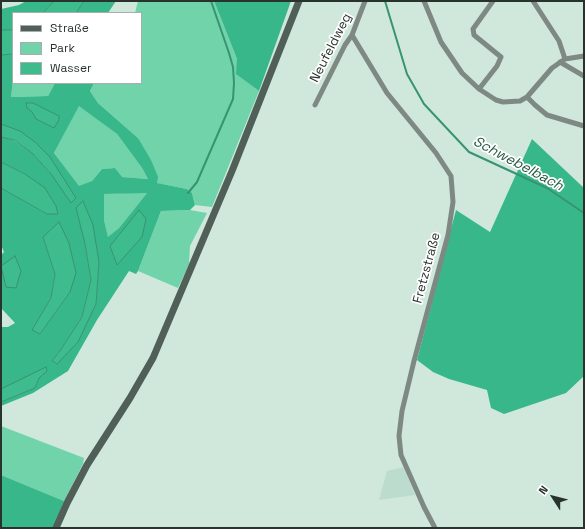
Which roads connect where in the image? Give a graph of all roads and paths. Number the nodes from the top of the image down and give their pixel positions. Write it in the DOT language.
graph roads {
  1 [pos="299,1"];
  2 [pos="365,1"];
  3 [pos="424,1"];
  4 [pos="493,1"];
  5 [pos="532,1"];
  6 [pos="352,35"];
  7 [pos="584,56"];
  8 [pos="565,58"];
  9 [pos="560,62"];
  10 [pos="584,76"];
  11 [pos="479,89"];
  12 [pos="527,97"];
  13 [pos="315,105"];
  14 [pos="584,126"];
  15 [pos="56,528"];
  16 [pos="436,528"];
  1 -- 15 [label="main road"];
  2 -- 6 [label="street, Neufeldweg"];
  3 -- 11 [label="street"];
  4 -- 11 [label="street"];
  5 -- 8 [label="street"];
  6 -- 13 [label="street, Neufeldweg"];
  6 -- 16 [label="street, Fretzstraße"];
  7 -- 8 [label="street"];
  8 -- 9 [label="street"];
  9 -- 10 [label="street"];
  9 -- 12 [label="street"];
  11 -- 12 [label="street"];
  12 -- 14 [label="street"];
}
